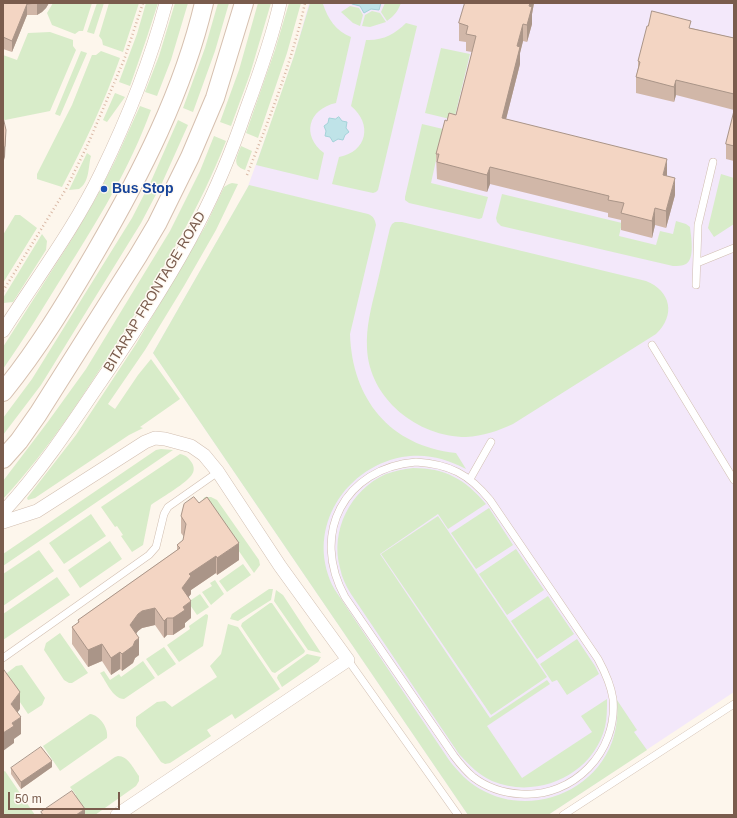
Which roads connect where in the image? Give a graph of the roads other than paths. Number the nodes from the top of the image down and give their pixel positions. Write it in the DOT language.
graph roads {
  1 [pos="166,3"];
  2 [pos="204,3"];
  3 [pos="244,3"];
  4 [pos="280,3"];
  5 [pos="713,162"];
  6 [pos="734,248"];
  7 [pos="697,263"];
  8 [pos="696,285"];
  9 [pos="4,326"];
  10 [pos="652,345"];
  11 [pos="3,392"];
  12 [pos="491,442"];
  13 [pos="3,459"];
  14 [pos="218,472"];
  15 [pos="470,479"];
  16 [pos="734,480"];
  17 [pos="3,512"];
  18 [pos="3,522"];
  19 [pos="3,658"];
  20 [pos="348,660"];
  21 [pos="734,704"];
  22 [pos="117,815"];
  23 [pos="458,815"];
  24 [pos="563,815"];
  1 -- 9 [label="street"];
  2 -- 11 [label="main road"];
  3 -- 13 [label="main road"];
  4 -- 17 [label="street, BITARAP FRONTAGE ROAD"];
  5 -- 7 [label="lane"];
  6 -- 7 [label="lane"];
  7 -- 8 [label="lane"];
  10 -- 16 [label="lane"];
  12 -- 15 [label="lane"];
  14 -- 18 [label="street"];
  14 -- 19 [label="lane"];
  14 -- 20 [label="street"];
  15 -- 15 [label="lane"];
  20 -- 22 [label="street"];
  20 -- 23 [label="lane"];
  21 -- 24 [label="lane"];
}
